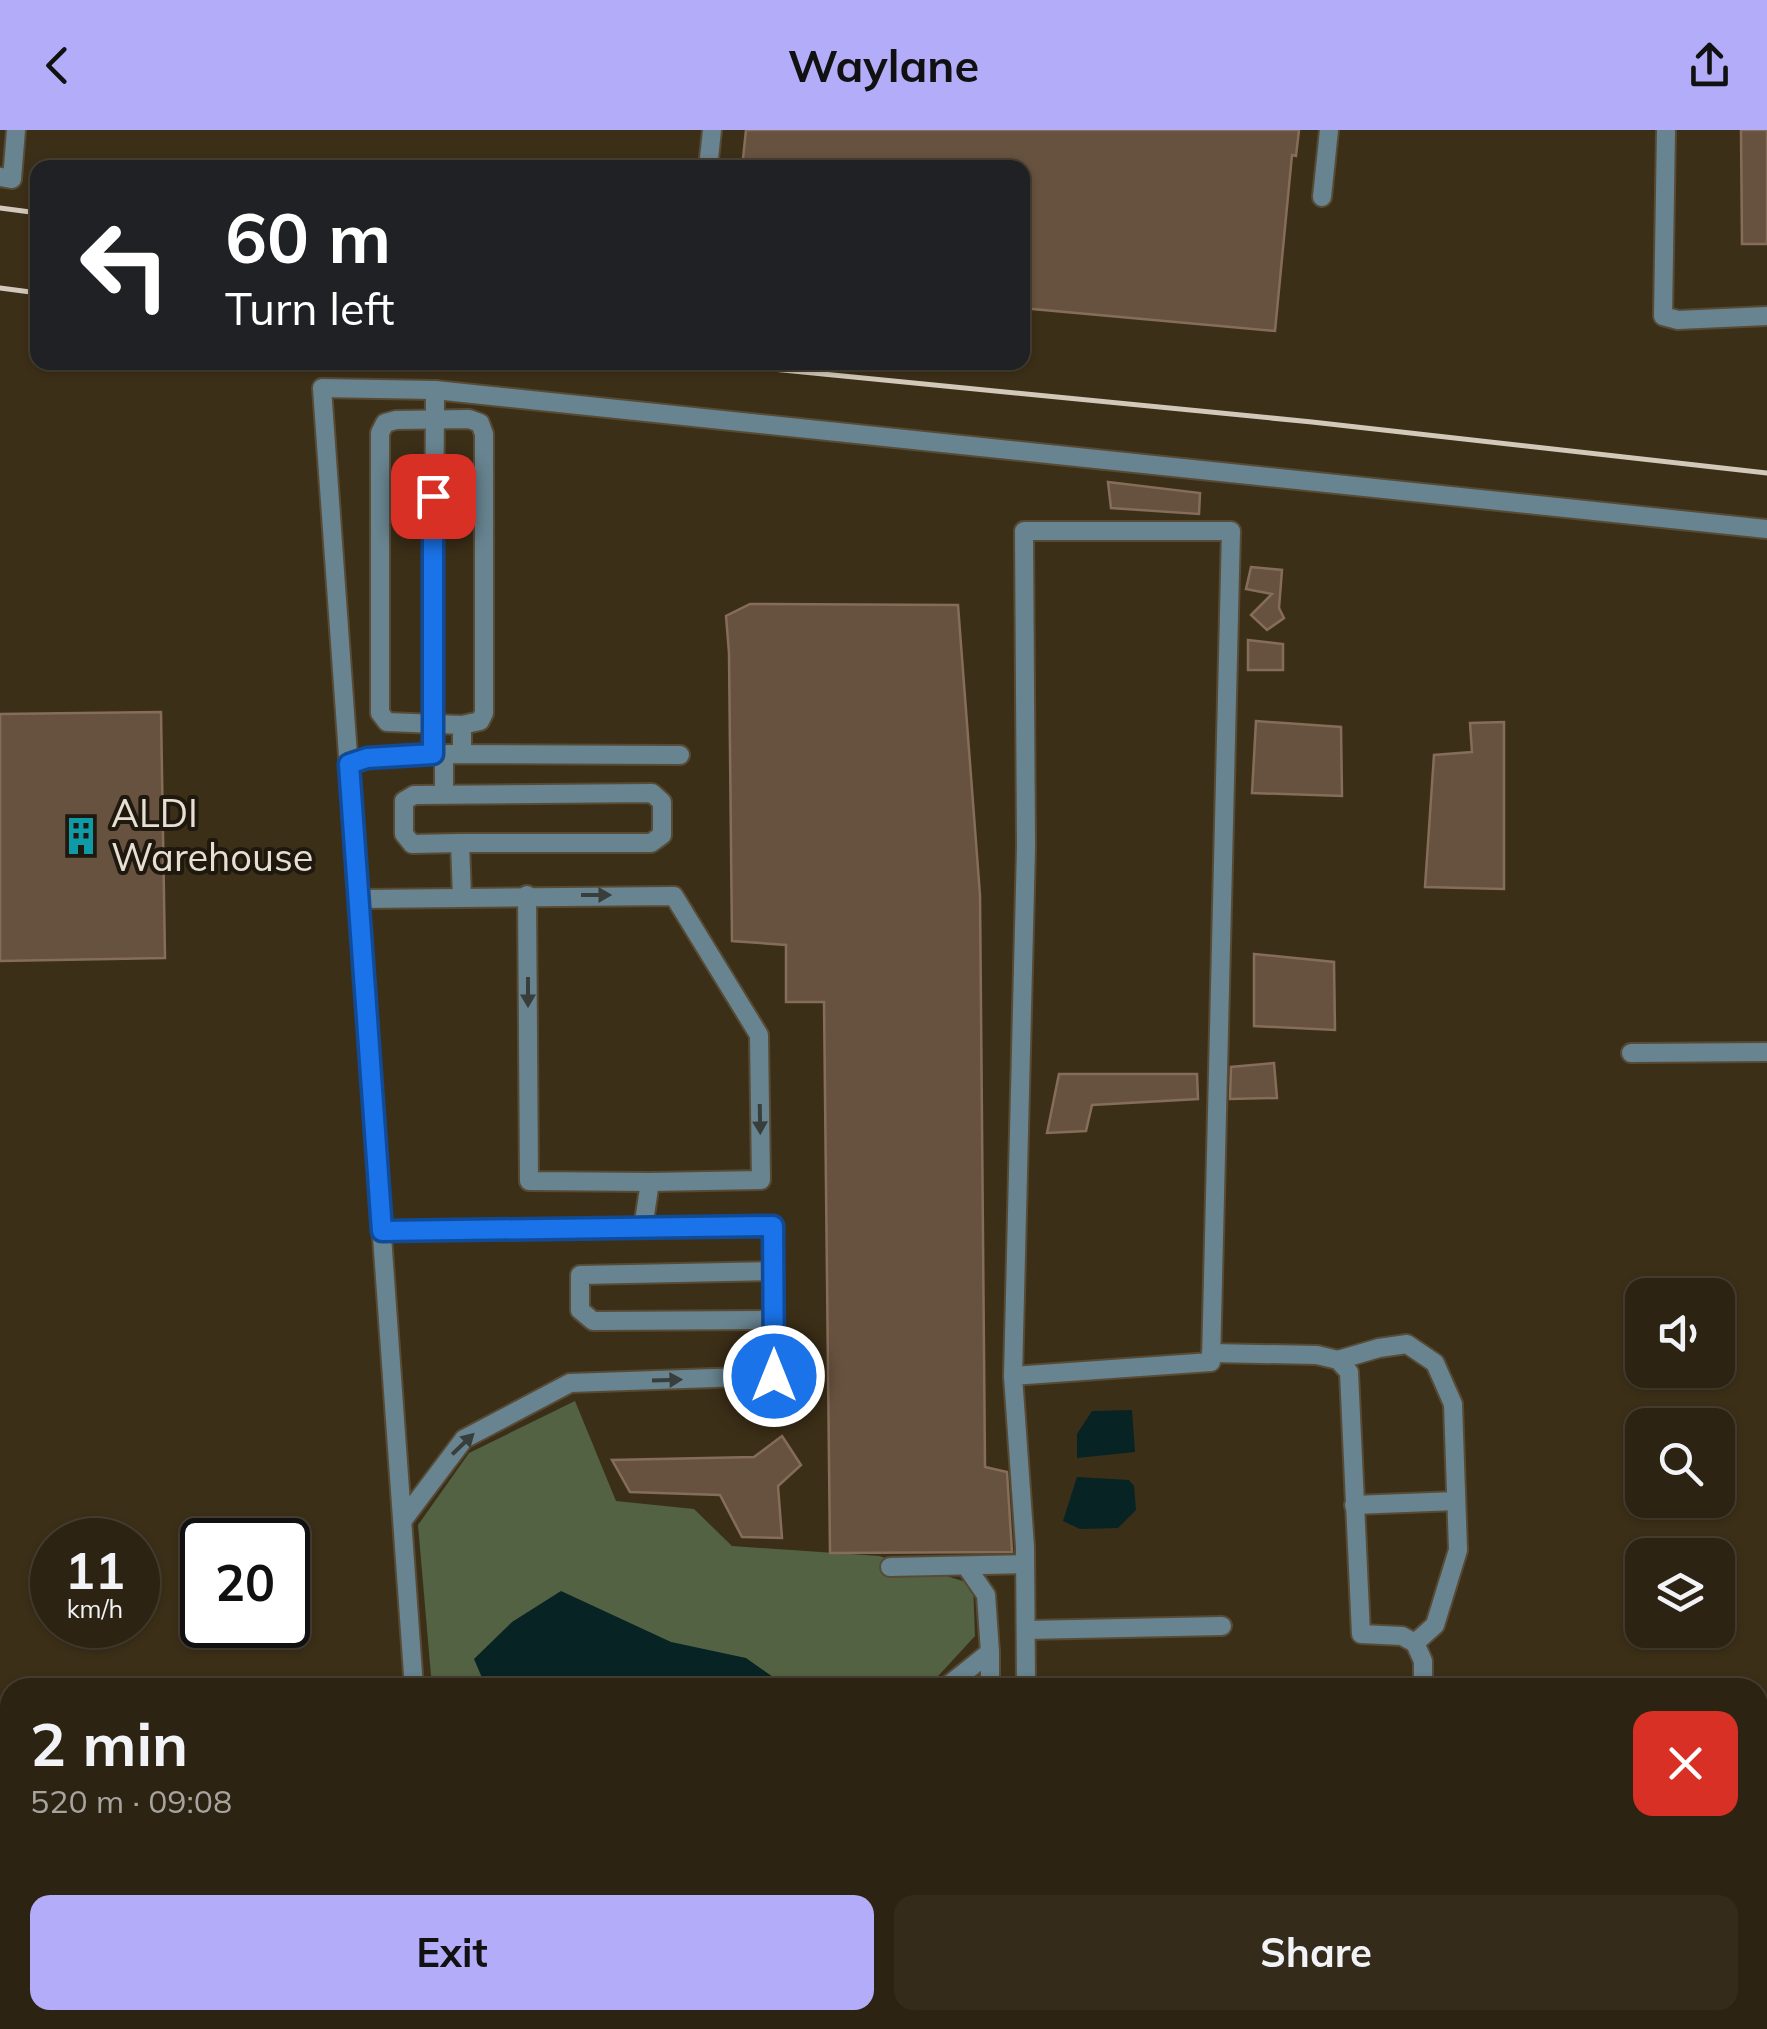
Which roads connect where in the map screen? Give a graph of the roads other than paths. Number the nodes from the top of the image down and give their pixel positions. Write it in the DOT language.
graph roads {
  1 [pos="16,130"];
  2 [pos="712,130"];
  3 [pos="1328,130"];
  4 [pos="1666,130"];
  5 [pos="709,160"];
  6 [pos="0,178"];
  7 [pos="1322,197"];
  8 [pos="1767,316"];
  9 [pos="435,390"];
  10 [pos="433,419"];
  11 [pos="1767,530"];
  12 [pos="433,725"];
  13 [pos="462,725"];
  14 [pos="446,754"];
  15 [pos="680,755"];
  16 [pos="349,764"];
  17 [pos="444,794"];
  18 [pos="460,843"];
  19 [pos="528,895"];
  20 [pos="462,897"];
  21 [pos="359,899"];
  22 [pos="1632,1052"];
  23 [pos="1767,1052"];
  24 [pos="650,1182"];
  25 [pos="642,1228"];
  26 [pos="382,1231"];
  27 [pos="773,1270"];
  28 [pos="773,1320"];
  29 [pos="1211,1354"];
  30 [pos="1338,1360"];
  31 [pos="1012,1376"];
  32 [pos="1456,1500"];
  33 [pos="1354,1505"];
  34 [pos="403,1520"];
  35 [pos="1026,1564"];
  36 [pos="966,1566"];
  37 [pos="890,1567"];
  38 [pos="1222,1626"];
  39 [pos="1026,1630"];
  40 [pos="1415,1642"];
  41 [pos="990,1652"];
  42 [pos="413,1678"];
  43 [pos="957,1678"];
  44 [pos="990,1678"];
  45 [pos="1026,1678"];
  46 [pos="1423,1678"];
  1 -- 6 [label="street"];
  2 -- 5 [label="street"];
  3 -- 7 [label="street"];
  4 -- 8 [label="street"];
  9 -- 10 [label="street"];
  9 -- 11 [label="street"];
  9 -- 16 [label="street"];
  10 -- 12 [label="street"];
  10 -- 12 [label="street"];
  10 -- 13 [label="street"];
  12 -- 13 [label="street"];
  12 -- 14 [label="street"];
  13 -- 14 [label="street"];
  14 -- 15 [label="street"];
  14 -- 16 [label="street"];
  14 -- 17 [label="street"];
  16 -- 21 [label="street"];
  17 -- 18 [label="street"];
  17 -- 18 [label="street"];
  18 -- 20 [label="street"];
  19 -- 20 [label="street"];
  19 -- 24 [label="street, one-way"];
  19 -- 24 [label="street, one-way"];
  20 -- 21 [label="street"];
  21 -- 26 [label="street"];
  22 -- 23 [label="street"];
  24 -- 25 [label="street"];
  25 -- 26 [label="street"];
  25 -- 27 [label="street"];
  26 -- 34 [label="street"];
  27 -- 28 [label="street"];
  27 -- 28 [label="street"];
  34 -- 28 [label="street, one-way"];
  29 -- 30 [label="street"];
  29 -- 31 [label="street"];
  29 -- 31 [label="street"];
  30 -- 32 [label="street"];
  30 -- 33 [label="street"];
  31 -- 35 [label="street"];
  32 -- 33 [label="street"];
  32 -- 40 [label="street"];
  33 -- 40 [label="street"];
  34 -- 42 [label="street"];
  35 -- 36 [label="street"];
  35 -- 39 [label="street"];
  36 -- 37 [label="street"];
  36 -- 41 [label="street"];
  38 -- 39 [label="street"];
  39 -- 45 [label="street"];
  40 -- 46 [label="street"];
  41 -- 43 [label="street"];
  41 -- 44 [label="street"];
}
